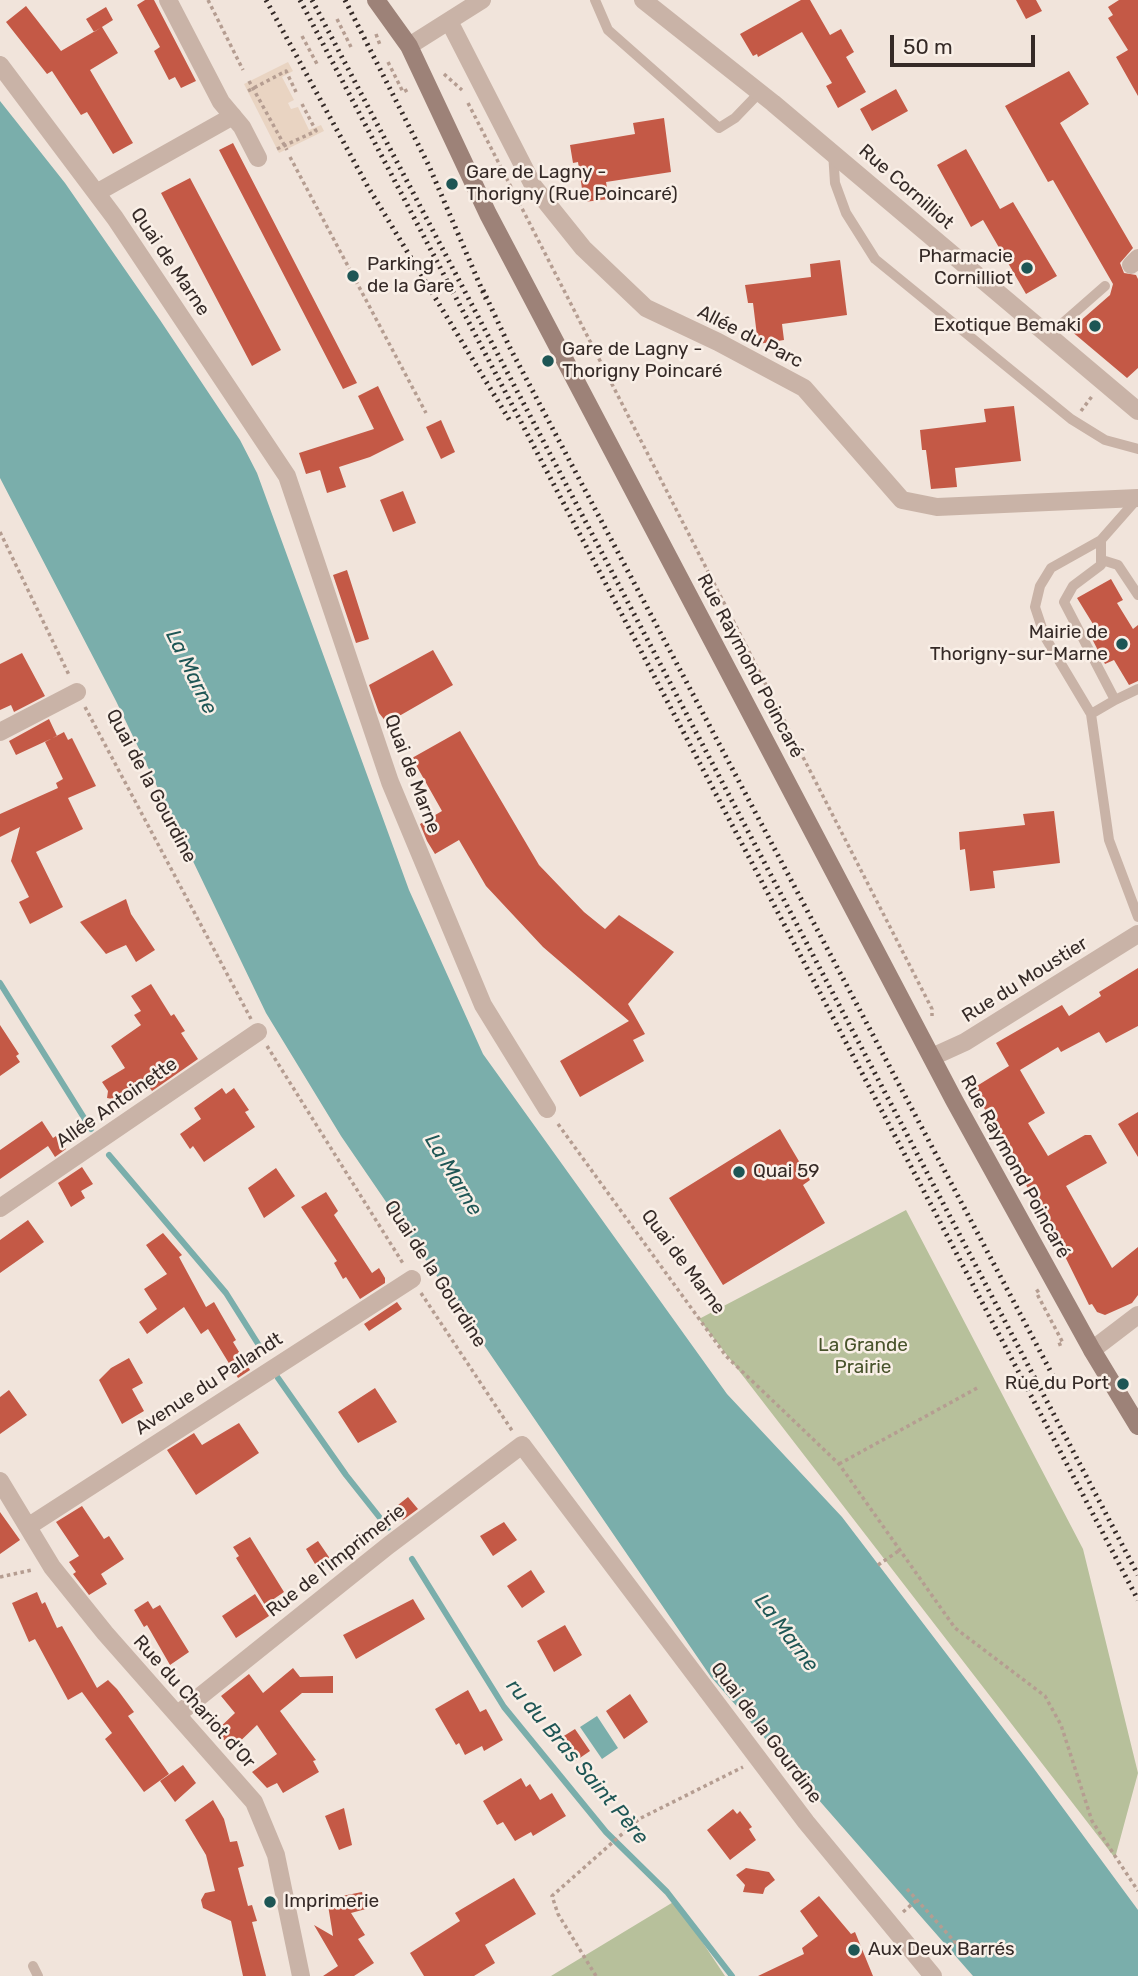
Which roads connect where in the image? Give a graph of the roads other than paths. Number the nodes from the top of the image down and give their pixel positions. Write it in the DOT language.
graph roads {
  1 [pos="168,0"];
  2 [pos="376,0"];
  3 [pos="482,0"];
  4 [pos="595,0"];
  5 [pos="643,0"];
  6 [pos="449,22"];
  7 [pos="409,46"];
  8 [pos="0,65"];
  9 [pos="760,92"];
  10 [pos="233,116"];
  11 [pos="833,152"];
  12 [pos="258,158"];
  13 [pos="97,192"];
  14 [pos="1105,286"];
  15 [pos="1048,336"];
  16 [pos="1138,411"];
  17 [pos="1138,449"];
  18 [pos="1138,498"];
  19 [pos="1101,540"];
  20 [pos="1102,560"];
  21 [pos="1138,595"];
  22 [pos="1138,689"];
  23 [pos="77,692"];
  24 [pos="1115,701"];
  25 [pos="1091,714"];
  26 [pos="0,732"];
  27 [pos="1138,917"];
  28 [pos="1138,934"];
  29 [pos="258,1032"];
  30 [pos="932,1057"];
  31 [pos="547,1109"];
  32 [pos="0,1208"];
  33 [pos="412,1279"];
  34 [pos="1138,1315"];
  35 [pos="1091,1350"];
  36 [pos="1138,1426"];
  37 [pos="522,1445"];
  38 [pos="0,1481"];
  39 [pos="29,1526"];
  40 [pos="178,1714"];
  41 [pos="301,1976"];
  42 [pos="933,1976"];
  1 -- 10 [label="street"];
  2 -- 7 [label="street, Rue Raymond Poincaré"];
  3 -- 6 [label="street"];
  4 -- 9 [label="lane"];
  5 -- 9 [label="street, Rue Cornilliot"];
  6 -- 7 [label="street"];
  6 -- 18 [label="street, Allée du Parc"];
  7 -- 30 [label="street, Rue Raymond Poincaré"];
  8 -- 13 [label="street, Quai de Marne"];
  9 -- 11 [label="street, Rue Cornilliot"];
  10 -- 12 [label="street"];
  10 -- 13 [label="street"];
  11 -- 15 [label="street, Rue Cornilliot"];
  11 -- 17 [label="lane"];
  13 -- 31 [label="street, Quai de Marne"];
  14 -- 15 [label="lane"];
  15 -- 16 [label="street, Rue Cornilliot"];
  18 -- 19 [label="lane"];
  19 -- 20 [label="lane"];
  19 -- 25 [label="lane"];
  20 -- 21 [label="lane"];
  20 -- 24 [label="lane"];
  22 -- 24 [label="lane"];
  23 -- 26 [label="street"];
  24 -- 25 [label="lane"];
  25 -- 27 [label="lane"];
  28 -- 30 [label="street, Rue du Moustier"];
  29 -- 32 [label="street, Allée Antoinette"];
  30 -- 35 [label="street, Rue Raymond Poincaré"];
  33 -- 39 [label="street, Avenue du Pallandt"];
  34 -- 35 [label="street"];
  35 -- 36 [label="street, Rue Raymond Poincaré"];
  37 -- 40 [label="street, Rue de l'Imprimerie"];
  37 -- 42 [label="street, Quai de la Gourdine"];
  38 -- 39 [label="street, Rue du Chariot d'Or"];
  39 -- 40 [label="street, Rue du Chariot d'Or"];
  40 -- 41 [label="street, Rue du Chariot d'Or"];
}
